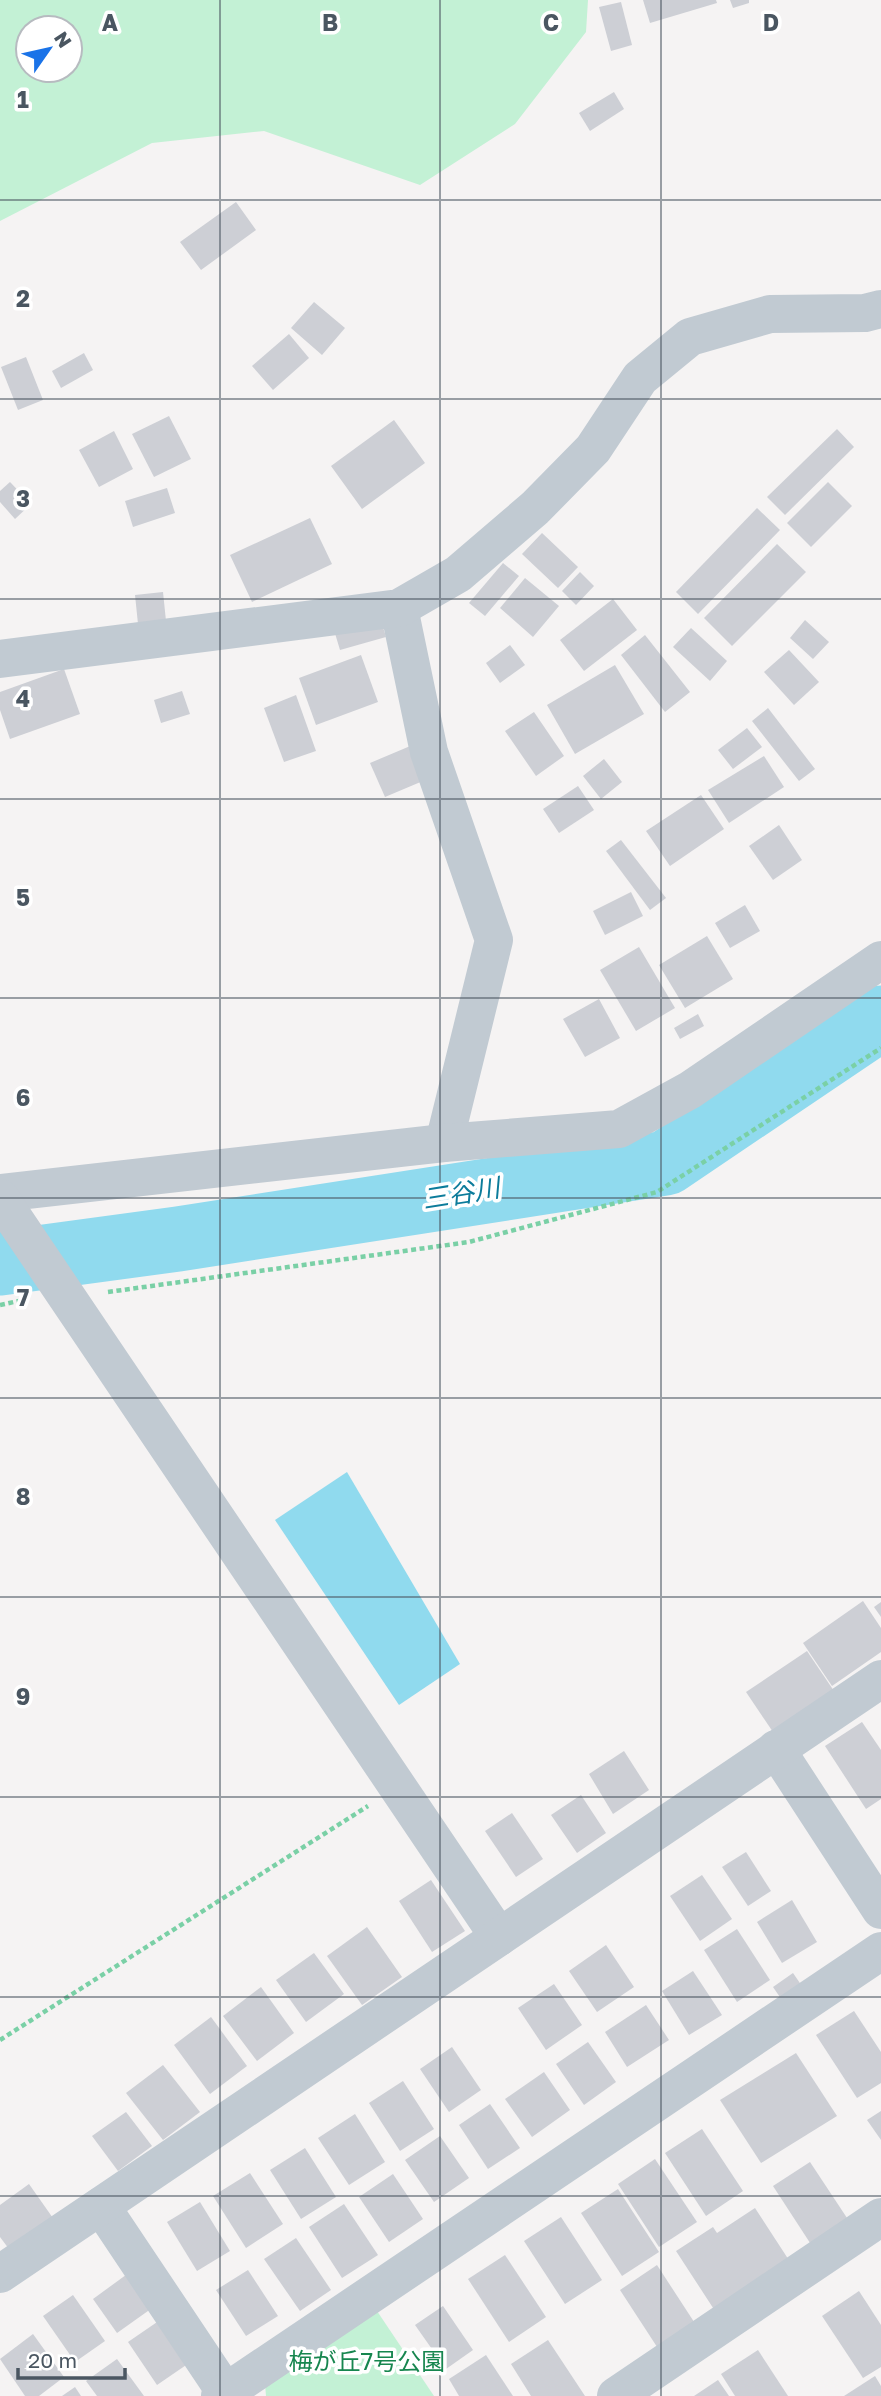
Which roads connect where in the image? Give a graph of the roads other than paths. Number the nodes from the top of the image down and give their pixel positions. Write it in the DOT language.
graph roads {
  1 [pos="881,309"];
  2 [pos="399,608"];
  3 [pos="0,659"];
  4 [pos="881,960"];
  5 [pos="444,1143"];
  6 [pos="0,1195"];
  7 [pos="881,1678"];
  8 [pos="776,1749"];
  9 [pos="881,1910"];
  10 [pos="499,1937"];
  11 [pos="881,1951"];
  12 [pos="101,2206"];
  13 [pos="881,2217"];
  14 [pos="0,2274"];
  15 [pos="225,2395"];
  16 [pos="616,2396"];
  1 -- 2 [label="street"];
  2 -- 3 [label="street"];
  2 -- 5 [label="street"];
  4 -- 5 [label="street"];
  5 -- 6 [label="street"];
  6 -- 10 [label="street"];
  7 -- 8 [label="street"];
  8 -- 9 [label="street"];
  8 -- 10 [label="street"];
  10 -- 12 [label="street"];
  11 -- 15 [label="street"];
  12 -- 14 [label="street"];
  12 -- 15 [label="street"];
  13 -- 16 [label="street"];
}
